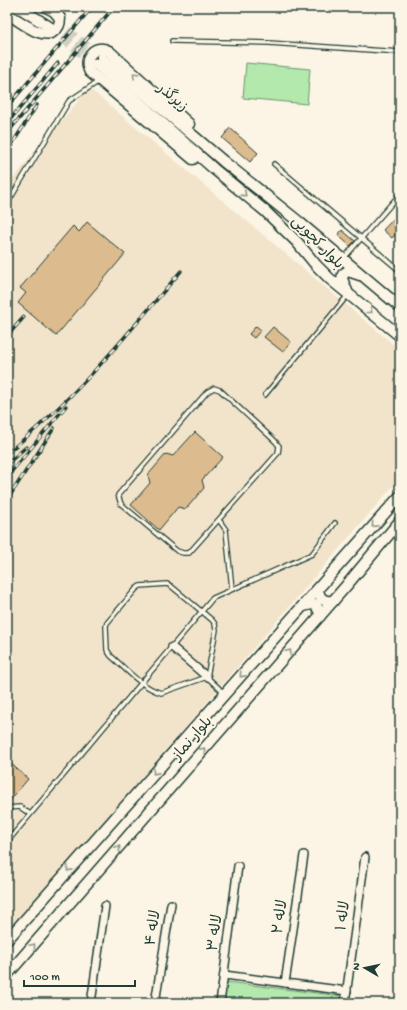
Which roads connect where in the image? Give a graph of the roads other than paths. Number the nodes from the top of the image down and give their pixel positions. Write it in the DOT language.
graph roads {
  1 [pos="16,7"];
  2 [pos="31,7"];
  3 [pos="46,7"];
  4 [pos="7,14"];
  5 [pos="172,41"];
  6 [pos="400,52"];
  7 [pos="100,80"];
  8 [pos="223,161"];
  9 [pos="274,164"];
  10 [pos="214,169"];
  11 [pos="400,194"];
  12 [pos="7,204"];
  13 [pos="361,238"];
  14 [pos="343,259"];
  15 [pos="400,271"];
  16 [pos="362,276"];
  17 [pos="349,294"];
  18 [pos="400,307"];
  19 [pos="400,336"];
  20 [pos="265,395"];
  21 [pos="400,496"];
  22 [pos="219,520"];
  23 [pos="400,521"];
  24 [pos="335,523"];
  25 [pos="232,589"];
  26 [pos="318,589"];
  27 [pos="333,601"];
  28 [pos="303,606"];
  29 [pos="202,611"];
  30 [pos="320,616"];
  31 [pos="172,647"];
  32 [pos="206,677"];
  33 [pos="141,683"];
  34 [pos="225,694"];
  35 [pos="7,808"];
  36 [pos="30,814"];
  37 [pos="7,842"];
  38 [pos="304,855"];
  39 [pos="365,857"];
  40 [pos="238,866"];
  41 [pos="171,904"];
  42 [pos="105,906"];
  43 [pos="7,940"];
  44 [pos="7,975"];
  45 [pos="224,975"];
  46 [pos="285,983"];
  47 [pos="347,991"];
  48 [pos="91,1003"];
  49 [pos="155,1003"];
  50 [pos="220,1003"];
  51 [pos="345,1003"];
  1 -- 2 [label="main road"];
  3 -- 4 [label="main road"];
  5 -- 6 [label="lane"];
  8 -- 7 [label="main road, one-way"];
  7 -- 10 [label="main road"];
  7 -- 12 [label="lane"];
  8 -- 10 [label="main road, زیرگذر"];
  8 -- 14 [label="main road, بلوار کچویی"];
  9 -- 13 [label="lane"];
  10 -- 17 [label="main road, بلوار کچویی, one-way"];
  11 -- 13 [label="lane"];
  13 -- 14 [label="lane"];
  13 -- 15 [label="lane"];
  14 -- 16 [label="main road, بلوار کچویی"];
  16 -- 17 [label="main road"];
  16 -- 18 [label="main road, بلوار کچویی"];
  17 -- 19 [label="main road, بلوار کچویی, one-way"];
  17 -- 20 [label="lane"];
  21 -- 26 [label="main road, بلوار نماز, one-way"];
  22 -- 22 [label="lane"];
  22 -- 25 [label="lane"];
  23 -- 27 [label="main road, بلوار نماز"];
  24 -- 25 [label="lane"];
  25 -- 29 [label="lane"];
  26 -- 27 [label="main road"];
  26 -- 28 [label="main road, بلوار نماز"];
  27 -- 30 [label="main road, بلوار نماز"];
  28 -- 30 [label="main road"];
  28 -- 34 [label="main road, بلوار نماز, one-way"];
  29 -- 31 [label="lane"];
  29 -- 32 [label="lane"];
  29 -- 33 [label="lane"];
  44 -- 30 [label="main road, بلوار نماز, one-way"];
  31 -- 32 [label="street"];
  31 -- 33 [label="lane"];
  32 -- 33 [label="lane"];
  32 -- 34 [label="lane"];
  33 -- 36 [label="lane"];
  34 -- 43 [label="main road, بلوار نماز, one-way"];
  35 -- 36 [label="lane"];
  36 -- 37 [label="lane"];
  38 -- 46 [label="street, لاله ۲"];
  39 -- 47 [label="street, لاله ۱"];
  40 -- 45 [label="street, لاله ۳"];
  41 -- 49 [label="street, لاله ۴"];
  42 -- 48 [label="street"];
  45 -- 46 [label="street"];
  45 -- 50 [label="street, لاله ۳"];
  46 -- 47 [label="street"];
  47 -- 51 [label="street, لاله ۱"];
}
